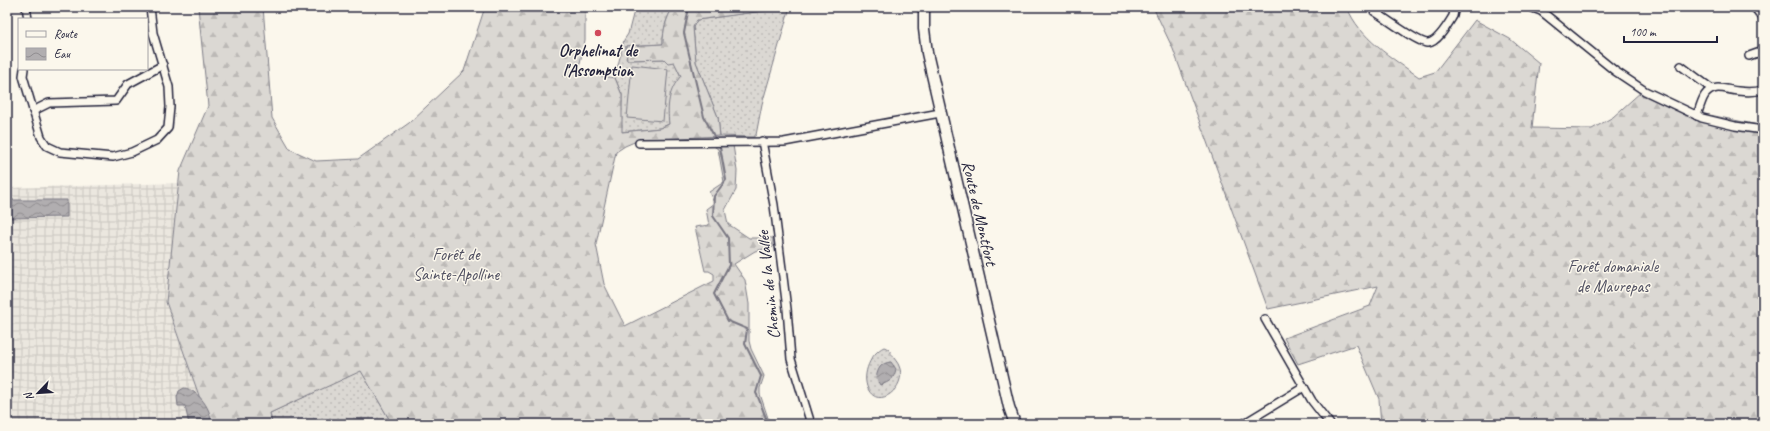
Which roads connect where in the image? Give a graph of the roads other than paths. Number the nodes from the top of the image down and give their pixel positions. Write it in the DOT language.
graph roads {
  1 [pos="26,7"];
  2 [pos="150,7"];
  3 [pos="924,7"];
  4 [pos="1371,7"];
  5 [pos="1450,7"];
  6 [pos="1530,7"];
  7 [pos="1754,7"];
  8 [pos="1542,9"];
  9 [pos="28,18"];
  10 [pos="1763,18"];
  11 [pos="150,33"];
  12 [pos="1763,51"];
  13 [pos="1749,56"];
  14 [pos="163,65"];
  15 [pos="1681,66"];
  16 [pos="24,70"];
  17 [pos="1712,89"];
  18 [pos="1763,90"];
  19 [pos="33,111"];
  20 [pos="940,113"];
  21 [pos="1697,116"];
  22 [pos="1763,130"];
  23 [pos="762,141"];
  24 [pos="639,143"];
  25 [pos="1265,319"];
  26 [pos="1304,387"];
  27 [pos="811,424"];
  28 [pos="1015,424"];
  29 [pos="1243,424"];
  30 [pos="1330,424"];
  1 -- 9 [label="street"];
  2 -- 11 [label="street"];
  3 -- 20 [label="street, Route de Montfort"];
  4 -- 5 [label="street"];
  6 -- 8 [label="street"];
  7 -- 10 [label="street"];
  8 -- 21 [label="street"];
  11 -- 14 [label="street"];
  12 -- 13 [label="street"];
  14 -- 19 [label="street"];
  14 -- 19 [label="street"];
  15 -- 17 [label="street"];
  16 -- 19 [label="street"];
  17 -- 18 [label="street"];
  17 -- 21 [label="street"];
  20 -- 23 [label="street"];
  20 -- 28 [label="street, Route de Montfort"];
  21 -- 22 [label="street"];
  23 -- 24 [label="street"];
  23 -- 27 [label="street, Chemin de la Vallée"];
  25 -- 26 [label="street"];
  26 -- 29 [label="street"];
  26 -- 30 [label="street"];
}
